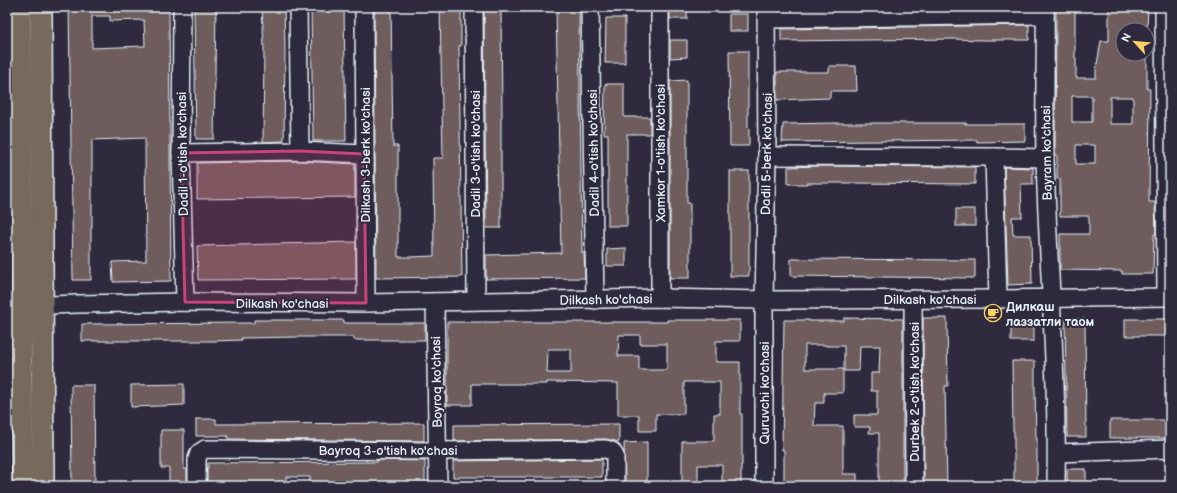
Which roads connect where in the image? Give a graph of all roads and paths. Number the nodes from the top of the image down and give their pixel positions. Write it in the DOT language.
graph roads {
  1 [pos="20,7"];
  2 [pos="41,7"];
  3 [pos="182,7"];
  4 [pos="298,7"];
  5 [pos="364,7"];
  6 [pos="474,7"];
  7 [pos="590,7"];
  8 [pos="660,7"];
  9 [pos="1164,7"];
  10 [pos="1045,11"];
  11 [pos="767,13"];
  12 [pos="300,151"];
  13 [pos="181,153"];
  14 [pos="364,154"];
  15 [pos="767,156"];
  16 [pos="994,157"];
  17 [pos="1045,158"];
  18 [pos="1168,296"];
  19 [pos="660,298"];
  20 [pos="1052,298"];
  21 [pos="913,299"];
  22 [pos="998,299"];
  23 [pos="476,300"];
  24 [pos="596,300"];
  25 [pos="764,300"];
  26 [pos="185,302"];
  27 [pos="435,302"];
  28 [pos="366,303"];
  29 [pos="24,310"];
  30 [pos="21,368"];
  31 [pos="7,384"];
  32 [pos="1170,450"];
  33 [pos="438,451"];
  34 [pos="1057,453"];
  35 [pos="23,486"];
  36 [pos="43,486"];
  37 [pos="197,486"];
  38 [pos="438,486"];
  39 [pos="615,486"];
  40 [pos="764,486"];
  41 [pos="914,486"];
  42 [pos="1056,486"];
  1 -- 29 [label="main road"];
  2 -- 29 [label="main road"];
  3 -- 13 [label="street, Dadil 1-o'tish ko'chasi"];
  4 -- 12 [label="street"];
  5 -- 14 [label="street, Dilkash 3-berk ko'chasi"];
  6 -- 23 [label="street, Dadil 3-o'tish ko'chasi"];
  7 -- 24 [label="street, Dadil 4-o'tish ko'chasi"];
  8 -- 19 [label="street, Xamkor 1-o'tish ko'chasi"];
  9 -- 18 [label="street"];
  10 -- 11 [label="street"];
  10 -- 17 [label="street, Bayram ko'chasi"];
  11 -- 15 [label="street, Dadil 5-berk ko'chasi"];
  12 -- 13 [label="street"];
  12 -- 14 [label="street"];
  13 -- 26 [label="street, Dadil 1-o'tish ko'chasi"];
  14 -- 28 [label="street, Dilkash 3-berk ko'chasi"];
  15 -- 16 [label="street"];
  15 -- 25 [label="street, Dadil 5-berk ko'chasi"];
  16 -- 17 [label="street"];
  16 -- 22 [label="street"];
  17 -- 20 [label="street, Bayram ko'chasi"];
  18 -- 20 [label="street, Dilkash ko'chasi"];
  19 -- 24 [label="street, Dilkash ko'chasi"];
  19 -- 25 [label="street, Dilkash ko'chasi"];
  20 -- 22 [label="street, Dilkash ko'chasi"];
  20 -- 34 [label="street, Bayram ko'chasi"];
  21 -- 22 [label="street, Dilkash ko'chasi"];
  21 -- 25 [label="street, Dilkash ko'chasi"];
  21 -- 41 [label="street, Durbek 2-o'tish ko'chasi"];
  23 -- 24 [label="street, Dilkash ko'chasi"];
  23 -- 27 [label="street, Dilkash ko'chasi"];
  25 -- 40 [label="street, Quruvchi ko'chasi"];
  26 -- 28 [label="street, Dilkash ko'chasi"];
  26 -- 29 [label="street, Dilkash ko'chasi"];
  27 -- 28 [label="street, Dilkash ko'chasi"];
  27 -- 33 [label="street, Boyroq ko'chasi"];
  29 -- 30 [label="main road"];
  29 -- 36 [label="main road"];
  30 -- 31 [label="street"];
  30 -- 35 [label="main road"];
  32 -- 34 [label="street"];
  33 -- 37 [label="street, Bayroq 3-o'tish ko'chasi"];
  33 -- 38 [label="street, Boyroq ko'chasi"];
  33 -- 39 [label="street, Bayroq 3-o'tish ko'chasi"];
  34 -- 42 [label="street, Bayram ko'chasi"];
}
